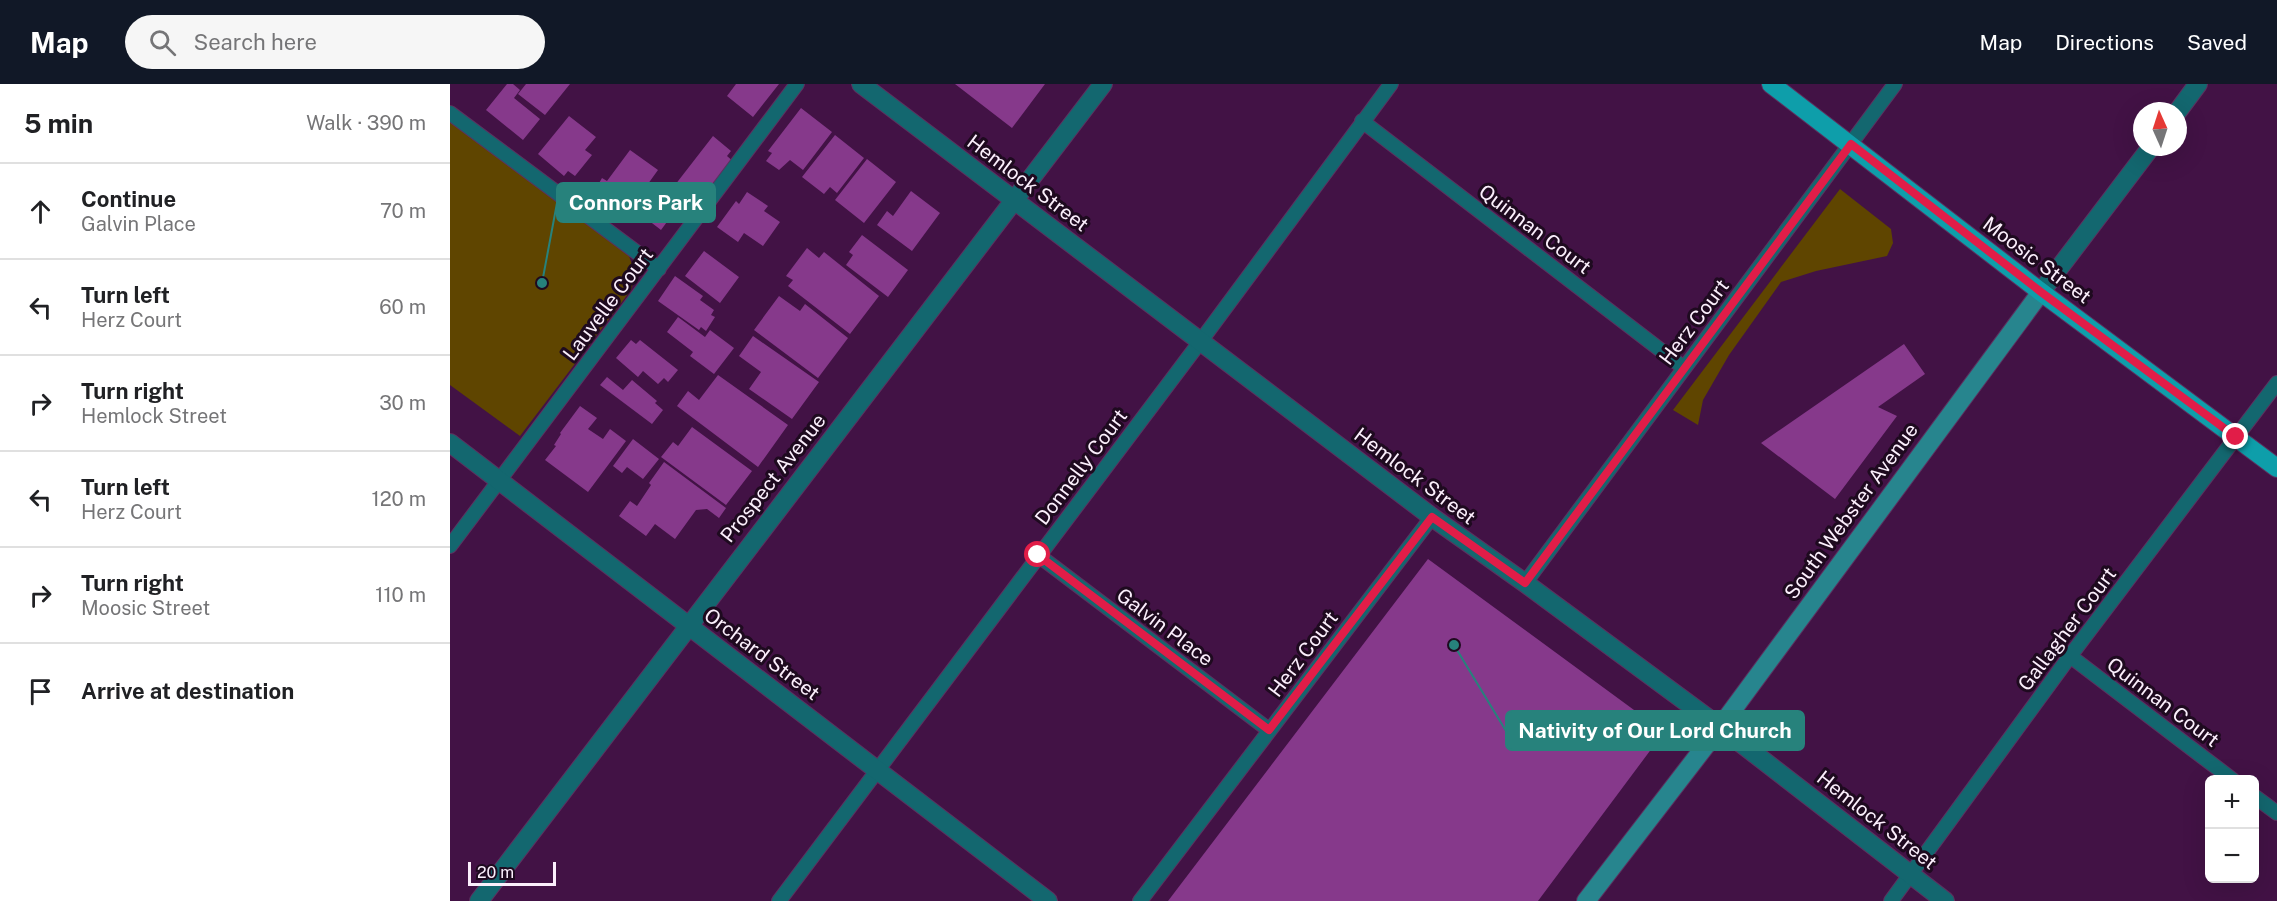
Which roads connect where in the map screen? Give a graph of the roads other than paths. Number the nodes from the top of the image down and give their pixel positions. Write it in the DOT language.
graph roads {
  1 [pos="796,84"];
  2 [pos="861,84"];
  3 [pos="1103,84"];
  4 [pos="1391,84"];
  5 [pos="1771,84"];
  6 [pos="1894,84"];
  7 [pos="2198,84"];
  8 [pos="2185,102"];
  9 [pos="450,113"];
  10 [pos="1362,122"];
  11 [pos="1851,144"];
  12 [pos="2144,156"];
  13 [pos="1014,201"];
  14 [pos="659,269"];
  15 [pos="2041,292"];
  16 [pos="1200,342"];
  17 [pos="1684,368"];
  18 [pos="2277,383"];
  19 [pos="2236,437"];
  20 [pos="450,442"];
  21 [pos="2277,468"];
  22 [pos="499,480"];
  23 [pos="1432,517"];
  24 [pos="450,546"];
  25 [pos="1038,555"];
  26 [pos="1525,583"];
  27 [pos="687,626"];
  28 [pos="2070,656"];
  29 [pos="1720,727"];
  30 [pos="1269,730"];
  31 [pos="878,769"];
  32 [pos="2226,775"];
  33 [pos="2259,800"];
  34 [pos="2277,813"];
  35 [pos="1911,875"];
  36 [pos="479,901"];
  37 [pos="779,901"];
  38 [pos="1048,901"];
  39 [pos="1140,901"];
  40 [pos="1586,901"];
  41 [pos="1891,901"];
  42 [pos="1945,901"];
  1 -- 14 [label="lane, Lauvelle Court"];
  2 -- 13 [label="street, Hemlock Street"];
  3 -- 13 [label="street, Prospect Avenue"];
  4 -- 10 [label="lane, Donnelly Court"];
  5 -- 11 [label="main road, Moosic Street"];
  6 -- 11 [label="lane, Herz Court"];
  7 -- 8 [label="street"];
  9 -- 14 [label="lane"];
  10 -- 16 [label="lane, Donnelly Court"];
  10 -- 17 [label="lane, Quinnan Court"];
  11 -- 15 [label="main road, Moosic Street"];
  11 -- 17 [label="lane, Herz Court"];
  12 -- 15 [label="street, South Webster Avenue"];
  13 -- 16 [label="street, Hemlock Street"];
  13 -- 27 [label="street, Prospect Avenue"];
  14 -- 22 [label="lane, Lauvelle Court"];
  15 -- 19 [label="main road, Moosic Street"];
  15 -- 29 [label="street, South Webster Avenue"];
  16 -- 23 [label="street, Hemlock Street"];
  16 -- 25 [label="lane, Donnelly Court"];
  17 -- 26 [label="lane, Herz Court"];
  18 -- 19 [label="lane, Gallagher Court"];
  19 -- 21 [label="main road, Moosic Street"];
  19 -- 28 [label="lane, Gallagher Court"];
  20 -- 22 [label="street, Orchard Street"];
  22 -- 24 [label="lane, Lauvelle Court"];
  22 -- 27 [label="street, Orchard Street"];
  23 -- 26 [label="street, Hemlock Street"];
  23 -- 30 [label="lane, Herz Court"];
  25 -- 30 [label="lane, Galvin Place"];
  25 -- 31 [label="lane, Donnelly Court"];
  26 -- 29 [label="street, Hemlock Street"];
  27 -- 31 [label="street, Orchard Street"];
  27 -- 36 [label="street, Prospect Avenue"];
  28 -- 32 [label="lane, Quinnan Court"];
  28 -- 35 [label="lane, Gallagher Court"];
  29 -- 35 [label="street, Hemlock Street"];
  29 -- 40 [label="street, South Webster Avenue"];
  30 -- 39 [label="lane, Herz Court"];
  31 -- 37 [label="lane, Donnelly Court"];
  31 -- 38 [label="street, Orchard Street"];
  33 -- 34 [label="lane"];
  35 -- 41 [label="lane, Gallagher Court"];
  35 -- 42 [label="street, Hemlock Street"];
}
